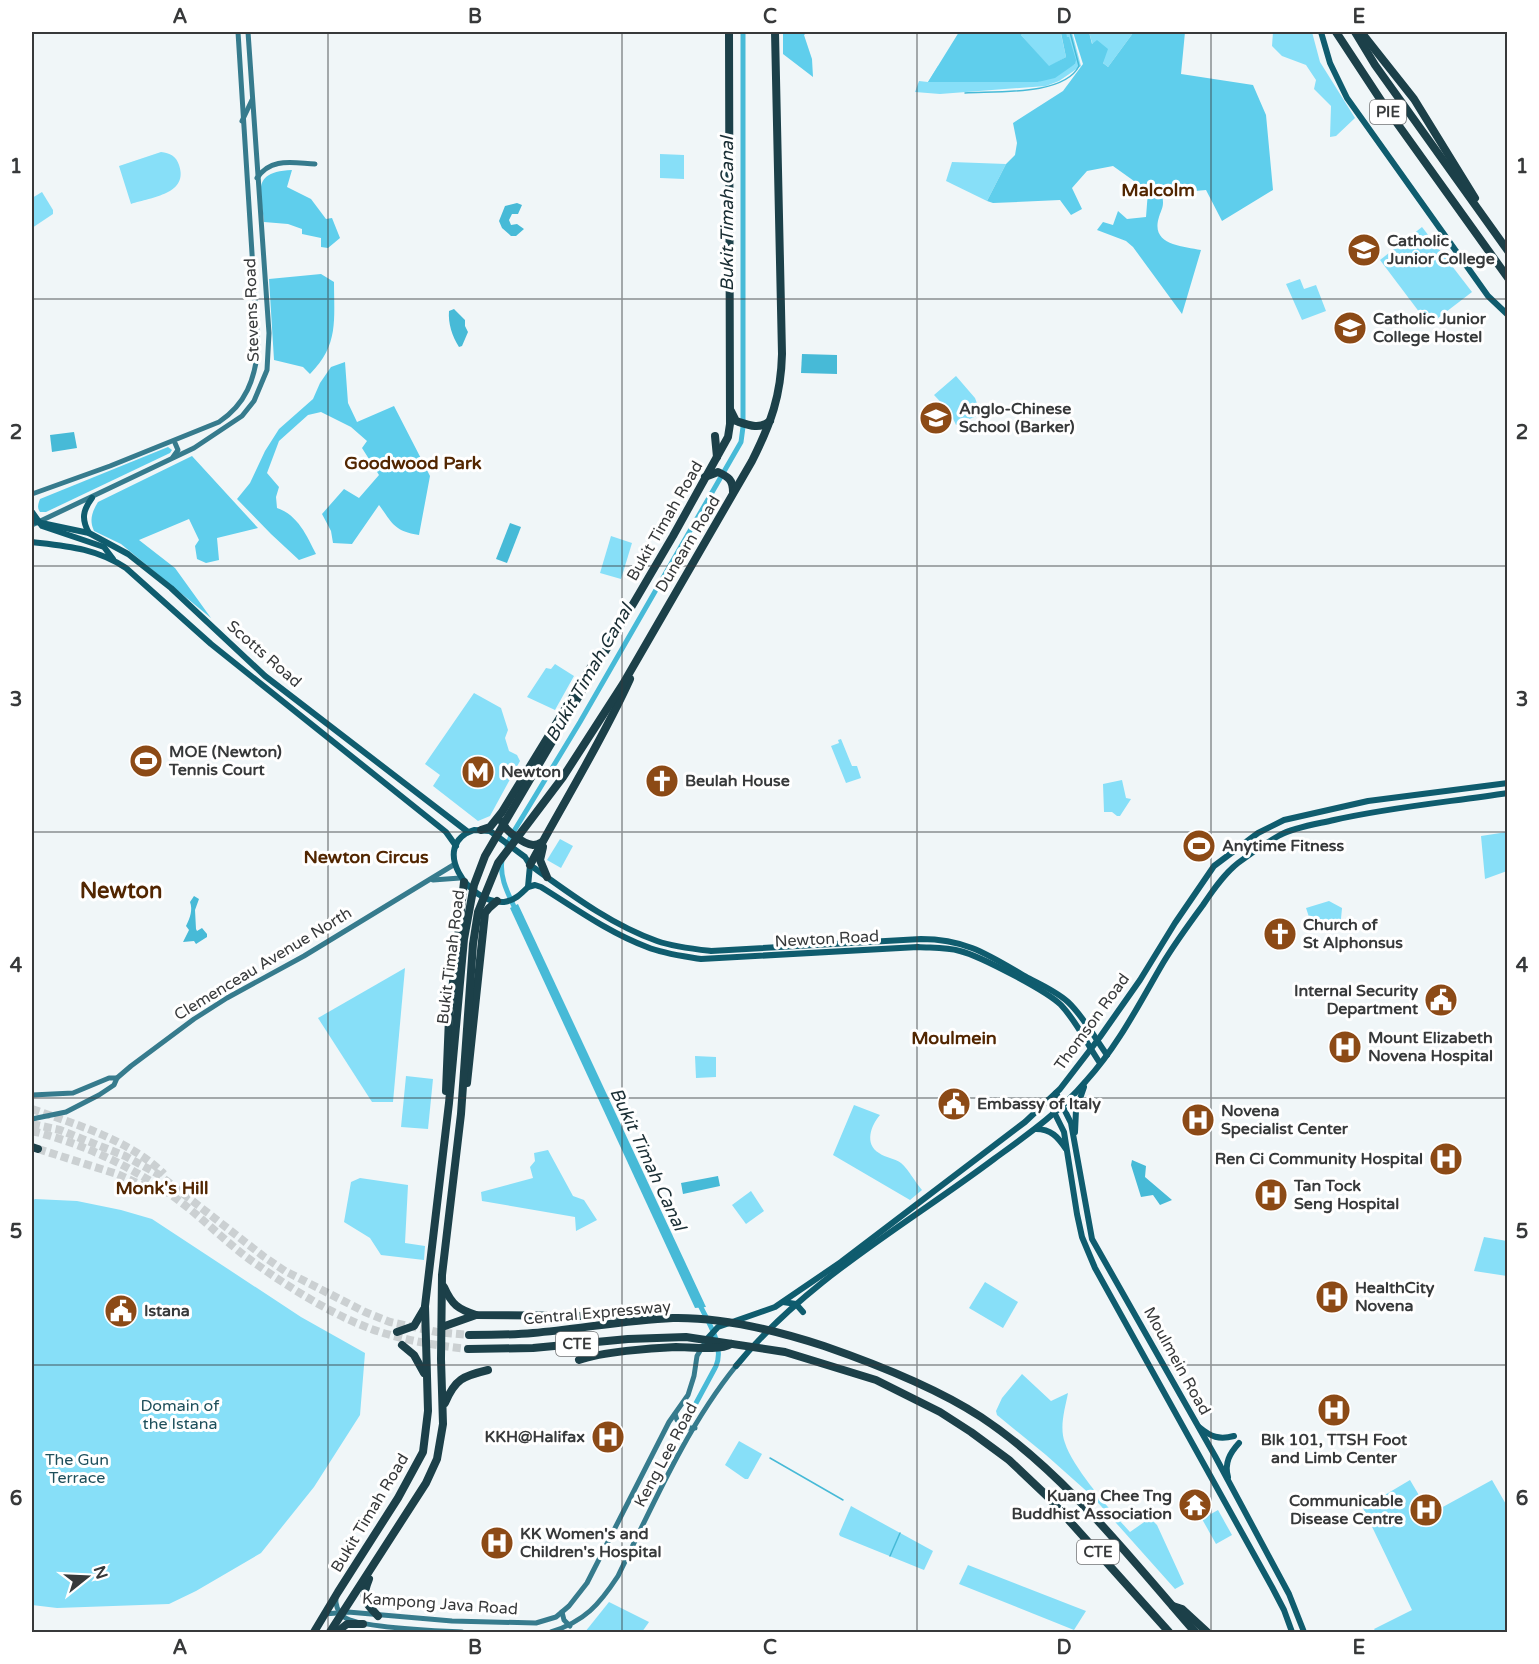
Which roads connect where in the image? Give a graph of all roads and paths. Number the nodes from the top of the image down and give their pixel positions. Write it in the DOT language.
graph roads {
  1 [pos="238,32"];
  2 [pos="248,32"];
  3 [pos="729,32"];
  4 [pos="775,32"];
  5 [pos="1321,32"];
  6 [pos="1336,32"];
  7 [pos="1355,32"];
  8 [pos="1361,32"];
  9 [pos="250,53"];
  10 [pos="240,66"];
  11 [pos="253,99"];
  12 [pos="242,122"];
  13 [pos="315,165"];
  14 [pos="257,178"];
  15 [pos="1495,234"];
  16 [pos="262,238"];
  17 [pos="251,248"];
  18 [pos="1508,251"];
  19 [pos="1508,278"];
  20 [pos="1508,315"];
  21 [pos="771,420"];
  22 [pos="733,423"];
  23 [pos="175,443"];
  24 [pos="717,458"];
  25 [pos="172,459"];
  26 [pos="705,477"];
  27 [pos="733,493"];
  28 [pos="32,494"];
  29 [pos="92,498"];
  30 [pos="32,512"];
  31 [pos="34,522"];
  32 [pos="89,532"];
  33 [pos="32,542"];
  34 [pos="114,560"];
  35 [pos="656,623"];
  36 [pos="618,630"];
  37 [pos="265,676"];
  38 [pos="259,682"];
  39 [pos="294,699"];
  40 [pos="289,706"];
  41 [pos="1508,783"];
  42 [pos="1462,788"];
  43 [pos="1508,793"];
  44 [pos="1464,798"];
  45 [pos="502,812"];
  46 [pos="481,830"];
  47 [pos="468,832"];
  48 [pos="543,841"];
  49 [pos="456,846"];
  50 [pos="455,864"];
  51 [pos="530,865"];
  52 [pos="547,877"];
  53 [pos="462,880"];
  54 [pos="428,881"];
  55 [pos="528,887"];
  56 [pos="463,900"];
  57 [pos="497,901"];
  58 [pos="485,914"];
  59 [pos="764,948"];
  60 [pos="764,956"];
  61 [pos="1097,1041"];
  62 [pos="1091,1049"];
  63 [pos="1107,1055"];
  64 [pos="463,1062"];
  65 [pos="1100,1063"];
  66 [pos="117,1078"];
  67 [pos="1087,1080"];
  68 [pos="1056,1093"];
  69 [pos="32,1095"];
  70 [pos="1048,1100"];
  71 [pos="1063,1106"];
  72 [pos="1055,1112"];
  73 [pos="461,1114"];
  74 [pos="32,1119"];
  75 [pos="446,1129"];
  76 [pos="1036,1129"];
  77 [pos="1075,1141"];
  78 [pos="1068,1152"];
  79 [pos="442,1283"];
  80 [pos="806,1296"];
  81 [pos="783,1302"];
  82 [pos="796,1304"];
  83 [pos="425,1306"];
  84 [pos="476,1315"];
  85 [pos="677,1319"];
  86 [pos="442,1327"];
  87 [pos="397,1332"];
  88 [pos="469,1335"];
  89 [pos="709,1337"];
  90 [pos="732,1343"];
  91 [pos="402,1345"];
  92 [pos="468,1349"];
  93 [pos="579,1360"];
  94 [pos="736,1366"];
  95 [pos="488,1370"];
  96 [pos="426,1377"];
  97 [pos="444,1405"];
  98 [pos="675,1414"];
  99 [pos="1197,1425"];
  100 [pos="695,1428"];
  101 [pos="1234,1436"];
  102 [pos="1239,1443"];
  103 [pos="1232,1489"];
  104 [pos="375,1564"];
  105 [pos="348,1576"];
  106 [pos="366,1577"];
  107 [pos="338,1592"];
  108 [pos="1171,1605"];
  109 [pos="562,1612"];
  110 [pos="341,1613"];
  111 [pos="325,1614"];
  112 [pos="378,1616"];
  113 [pos="363,1624"];
  114 [pos="570,1626"];
  115 [pos="314,1632"];
  116 [pos="330,1632"];
  117 [pos="337,1632"];
  118 [pos="462,1632"];
  119 [pos="551,1632"];
  120 [pos="1169,1632"];
  121 [pos="1195,1632"];
  122 [pos="1207,1632"];
  123 [pos="1292,1632"];
  124 [pos="1305,1632"];
  1 -- 10 [label="main road, Stevens Road"];
  2 -- 9 [label="main road, Stevens Road"];
  3 -- 22 [label="highway, Bukit Timah Road"];
  4 -- 21 [label="highway, Dunearn Road"];
  5 -- 20 [label="main road"];
  6 -- 19 [label="highway, PIE"];
  7 -- 15 [label="highway, PIE"];
  8 -- 15 [label="highway"];
  9 -- 10 [label="main road"];
  9 -- 11 [label="main road, Stevens Road"];
  10 -- 12 [label="main road, Stevens Road"];
  11 -- 12 [label="main road"];
  11 -- 14 [label="main road, Stevens Road"];
  12 -- 17 [label="main road, Stevens Road"];
  13 -- 14 [label="main road"];
  14 -- 16 [label="main road, Stevens Road"];
  15 -- 18 [label="highway, PIE"];
  16 -- 17 [label="main road"];
  16 -- 25 [label="main road, Stevens Road"];
  17 -- 28 [label="main road, Stevens Road"];
  21 -- 22 [label="highway"];
  21 -- 27 [label="highway, Dunearn Road"];
  22 -- 24 [label="highway, Bukit Timah Road"];
  22 -- 24 [label="highway"];
  23 -- 25 [label="main road"];
  24 -- 26 [label="highway, Bukit Timah Road"];
  25 -- 29 [label="main road, Stevens Road"];
  26 -- 27 [label="highway"];
  26 -- 36 [label="highway, Bukit Timah Road"];
  27 -- 35 [label="highway, Dunearn Road"];
  29 -- 31 [label="main road, Stevens Road"];
  29 -- 32 [label="main road"];
  30 -- 31 [label="main road"];
  31 -- 32 [label="main road, Scotts Road"];
  31 -- 34 [label="main road"];
  32 -- 37 [label="main road, Scotts Road"];
  33 -- 34 [label="main road, Scotts Road"];
  34 -- 38 [label="main road, Scotts Road"];
  35 -- 48 [label="highway"];
  35 -- 64 [label="highway, Dunearn Road"];
  36 -- 45 [label="highway"];
  36 -- 75 [label="highway, Bukit Timah Road"];
  37 -- 38 [label="main road"];
  37 -- 39 [label="main road, Scotts Road"];
  38 -- 40 [label="main road, Scotts Road"];
  39 -- 40 [label="main road"];
  39 -- 47 [label="main road, Scotts Road"];
  40 -- 49 [label="main road, Scotts Road"];
  41 -- 42 [label="main road, Thomson Road"];
  42 -- 44 [label="main road"];
  42 -- 61 [label="main road, Thomson Road"];
  43 -- 44 [label="main road, Thomson Road"];
  44 -- 63 [label="main road, Thomson Road"];
  45 -- 46 [label="highway"];
  45 -- 48 [label="highway"];
  46 -- 47 [label="main road"];
  46 -- 51 [label="main road"];
  47 -- 49 [label="main road"];
  48 -- 51 [label="highway"];
  48 -- 52 [label="highway"];
  49 -- 50 [label="main road"];
  50 -- 53 [label="main road"];
  50 -- 54 [label="main road, Clemenceau Avenue North"];
  51 -- 52 [label="main road, Newton Road"];
  51 -- 55 [label="main road"];
  52 -- 59 [label="main road, Newton Road"];
  53 -- 54 [label="main road, Clemenceau Avenue North"];
  53 -- 56 [label="highway"];
  53 -- 57 [label="main road"];
  54 -- 66 [label="main road, Clemenceau Avenue North"];
  55 -- 57 [label="main road"];
  55 -- 60 [label="main road, Newton Road"];
  56 -- 58 [label="highway"];
  56 -- 75 [label="highway"];
  57 -- 58 [label="highway"];
  58 -- 73 [label="highway"];
  59 -- 60 [label="main road"];
  59 -- 61 [label="main road, Newton Road"];
  60 -- 62 [label="main road, Newton Road"];
  61 -- 62 [label="main road, Thomson Road"];
  61 -- 63 [label="main road"];
  62 -- 65 [label="main road, Newton Road"];
  62 -- 68 [label="main road, Thomson Road"];
  63 -- 65 [label="main road, Thomson Road"];
  64 -- 73 [label="highway, Bukit Timah Road"];
  65 -- 67 [label="main road, Thomson Road"];
  66 -- 69 [label="main road, Clemenceau Avenue North"];
  66 -- 74 [label="main road, Clemenceau Avenue North"];
  67 -- 71 [label="main road, Thomson Road"];
  67 -- 77 [label="main road"];
  68 -- 70 [label="main road, Thomson Road"];
  68 -- 71 [label="main road, Moulmein Road"];
  70 -- 72 [label="main road, Moulmein Road"];
  70 -- 81 [label="main road, Thomson Road"];
  71 -- 72 [label="main road, Thomson Road"];
  71 -- 77 [label="main road, Moulmein Road"];
  72 -- 76 [label="main road, Thomson Road"];
  72 -- 78 [label="main road, Moulmein Road"];
  73 -- 79 [label="highway, Bukit Timah Road"];
  75 -- 83 [label="highway, Bukit Timah Road"];
  76 -- 78 [label="main road"];
  76 -- 80 [label="main road, Thomson Road"];
  77 -- 99 [label="main road, Moulmein Road"];
  78 -- 123 [label="main road, Moulmein Road"];
  79 -- 84 [label="highway"];
  79 -- 86 [label="highway, Bukit Timah Road"];
  80 -- 82 [label="main road, Thomson Road"];
  80 -- 82 [label="main road"];
  81 -- 82 [label="main road"];
  81 -- 89 [label="main road, Thomson Road"];
  82 -- 94 [label="main road, Thomson Road"];
  83 -- 87 [label="highway"];
  83 -- 96 [label="highway, Bukit Timah Road"];
  84 -- 85 [label="highway"];
  84 -- 86 [label="highway"];
  85 -- 88 [label="highway, Central Expressway / CTE"];
  85 -- 108 [label="highway, Central Expressway / CTE"];
  86 -- 97 [label="highway, Bukit Timah Road"];
  89 -- 98 [label="main road, Kampong Java Road"];
  90 -- 92 [label="highway, Central Expressway / CTE"];
  90 -- 93 [label="highway"];
  90 -- 120 [label="highway, Central Expressway / CTE"];
  91 -- 96 [label="highway"];
  94 -- 100 [label="main road, Keng Lee Road"];
  95 -- 97 [label="highway"];
  96 -- 105 [label="highway, Bukit Timah Road"];
  97 -- 104 [label="highway, Bukit Timah Road"];
  98 -- 100 [label="main road"];
  98 -- 109 [label="main road, Kampong Java Road"];
  99 -- 101 [label="main road"];
  99 -- 103 [label="main road, Moulmein Road"];
  100 -- 114 [label="main road, Keng Lee Road"];
  102 -- 103 [label="main road"];
  103 -- 124 [label="main road, Moulmein Road"];
  104 -- 106 [label="highway, Bukit Timah Road"];
  104 -- 112 [label="highway"];
  105 -- 106 [label="highway"];
  105 -- 107 [label="highway, Bukit Timah Road"];
  106 -- 110 [label="highway, Bukit Timah Road"];
  107 -- 110 [label="main road"];
  107 -- 111 [label="highway, Bukit Timah Road"];
  108 -- 121 [label="highway, Central Expressway / CTE"];
  108 -- 122 [label="highway"];
  109 -- 112 [label="main road, Kampong Java Road"];
  109 -- 114 [label="main road"];
  110 -- 111 [label="main road, Kampong Java Road"];
  110 -- 112 [label="main road, Kampong Java Road"];
  110 -- 113 [label="main road"];
  110 -- 116 [label="highway, Bukit Timah Road"];
  111 -- 115 [label="highway, Bukit Timah Road"];
  113 -- 117 [label="highway"];
  113 -- 118 [label="main road"];
  114 -- 119 [label="main road, Keng Lee Road"];
}
